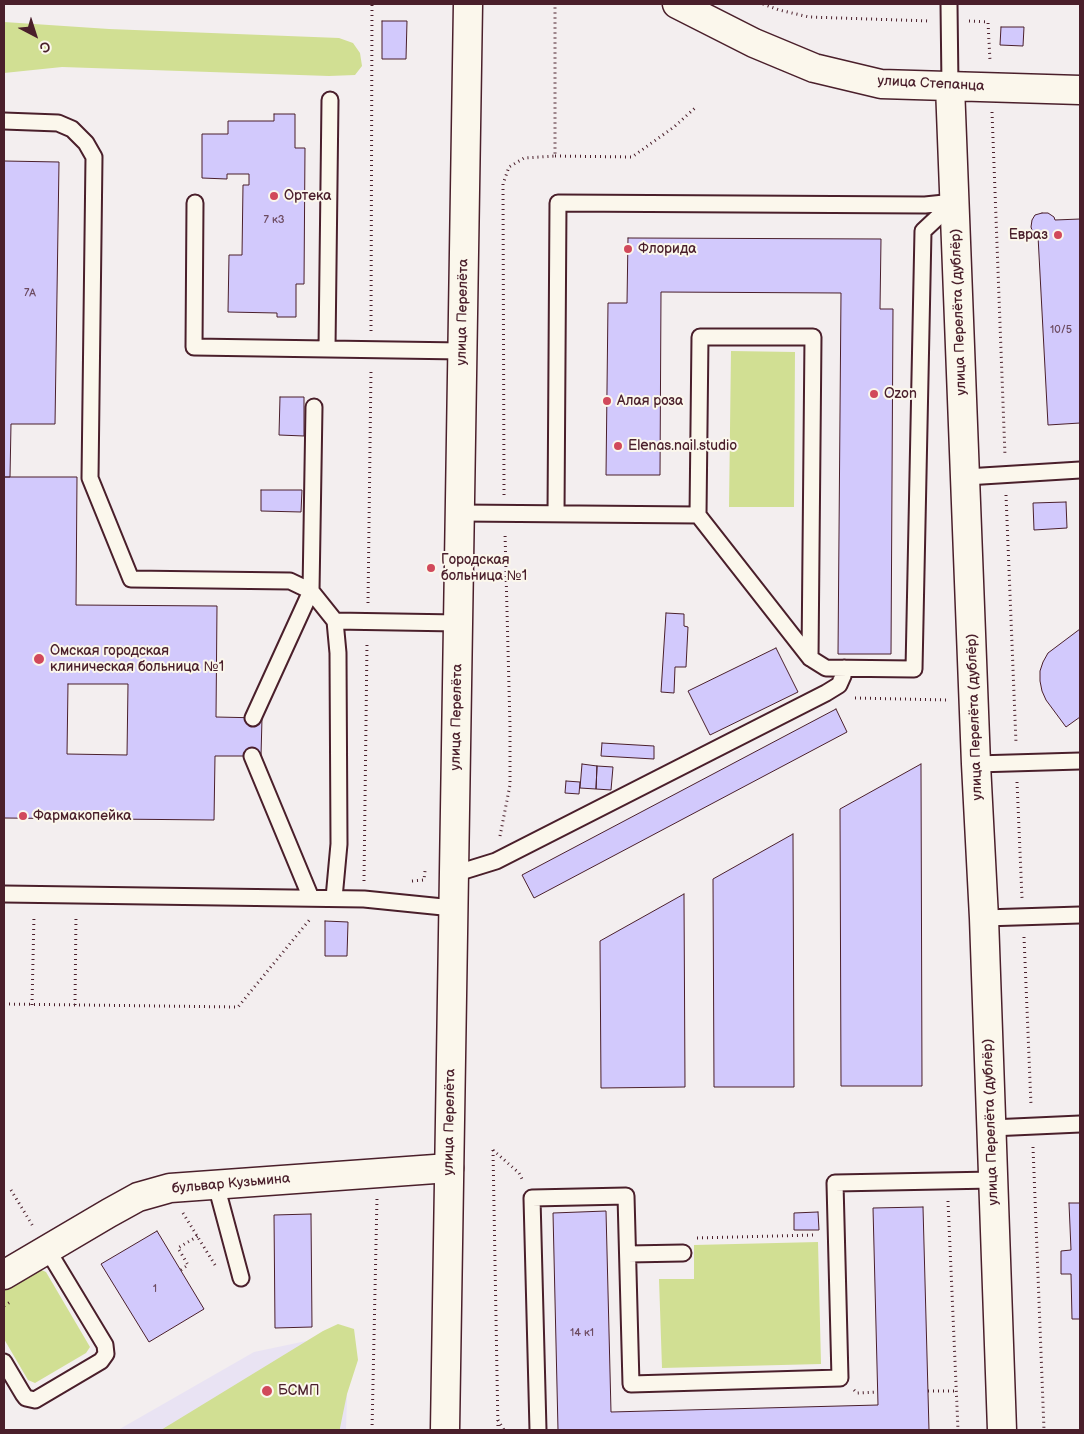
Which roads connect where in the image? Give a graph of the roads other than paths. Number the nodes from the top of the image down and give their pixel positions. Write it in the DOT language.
graph roads {
  1 [pos="468,4"];
  2 [pos="677,4"];
  3 [pos="949,4"];
  4 [pos="950,86"];
  5 [pos="1080,90"];
  6 [pos="330,100"];
  7 [pos="4,121"];
  8 [pos="954,202"];
  9 [pos="195,203"];
  10 [pos="327,348"];
  11 [pos="462,351"];
  12 [pos="314,407"];
  13 [pos="1080,470"];
  14 [pos="966,477"];
  15 [pos="460,513"];
  16 [pos="556,514"];
  17 [pos="698,515"];
  18 [pos="311,590"];
  19 [pos="334,621"];
  20 [pos="458,623"];
  21 [pos="810,658"];
  22 [pos="844,668"];
  23 [pos="253,718"];
  24 [pos="252,756"];
  25 [pos="1080,761"];
  26 [pos="976,764"];
  27 [pos="454,874"];
  28 [pos="4,894"];
  29 [pos="311,898"];
  30 [pos="330,898"];
  31 [pos="454,908"];
  32 [pos="1080,915"];
  33 [pos="984,918"];
  34 [pos="1080,1124"];
  35 [pos="991,1128"];
  36 [pos="449,1168"];
  37 [pos="993,1180"];
  38 [pos="216,1185"];
  39 [pos="42,1242"];
  40 [pos="685,1245"];
  41 [pos="628,1254"];
  42 [pos="4,1274"];
  43 [pos="240,1278"];
  44 [pos="4,1362"];
  45 [pos="445,1430"];
  46 [pos="538,1430"];
  47 [pos="1002,1430"];
  1 -- 11 [label="street, улица Перелёта"];
  2 -- 4 [label="street, улица Степанца"];
  3 -- 4 [label="lane, улица Перелёта (дублёр)"];
  4 -- 5 [label="street, улица Степанца"];
  4 -- 8 [label="street, улица Перелёта (дублёр)"];
  6 -- 10 [label="lane"];
  7 -- 18 [label="lane"];
  8 -- 14 [label="street, улица Перелёта (дублёр)"];
  8 -- 16 [label="lane"];
  8 -- 22 [label="lane"];
  9 -- 10 [label="lane"];
  10 -- 11 [label="lane"];
  11 -- 15 [label="street, улица Перелёта"];
  12 -- 18 [label="lane"];
  13 -- 14 [label="lane"];
  14 -- 26 [label="street, улица Перелёта (дублёр)"];
  15 -- 16 [label="lane"];
  15 -- 20 [label="street, улица Перелёта"];
  16 -- 17 [label="lane"];
  17 -- 21 [label="lane"];
  17 -- 21 [label="lane"];
  18 -- 19 [label="lane"];
  18 -- 23 [label="lane"];
  19 -- 20 [label="lane"];
  19 -- 30 [label="lane"];
  20 -- 27 [label="street, улица Перелёта"];
  21 -- 22 [label="lane"];
  22 -- 27 [label="lane"];
  24 -- 29 [label="lane"];
  25 -- 26 [label="lane"];
  26 -- 33 [label="street, улица Перелёта (дублёр)"];
  27 -- 31 [label="street, улица Перелёта"];
  28 -- 29 [label="lane"];
  29 -- 30 [label="lane"];
  30 -- 31 [label="lane"];
  31 -- 36 [label="street, улица Перелёта"];
  32 -- 33 [label="lane"];
  33 -- 35 [label="street, улица Перелёта (дублёр)"];
  34 -- 35 [label="lane"];
  35 -- 37 [label="street, улица Перелёта (дублёр)"];
  36 -- 38 [label="street, бульвар Кузьмина"];
  36 -- 45 [label="street, улица Перелёта"];
  37 -- 41 [label="lane"];
  37 -- 47 [label="street, улица Перелёта (дублёр)"];
  38 -- 39 [label="street, бульвар Кузьмина"];
  38 -- 43 [label="lane"];
  39 -- 42 [label="street, бульвар Кузьмина"];
  39 -- 44 [label="lane"];
  40 -- 41 [label="lane"];
  41 -- 46 [label="lane"];
}
